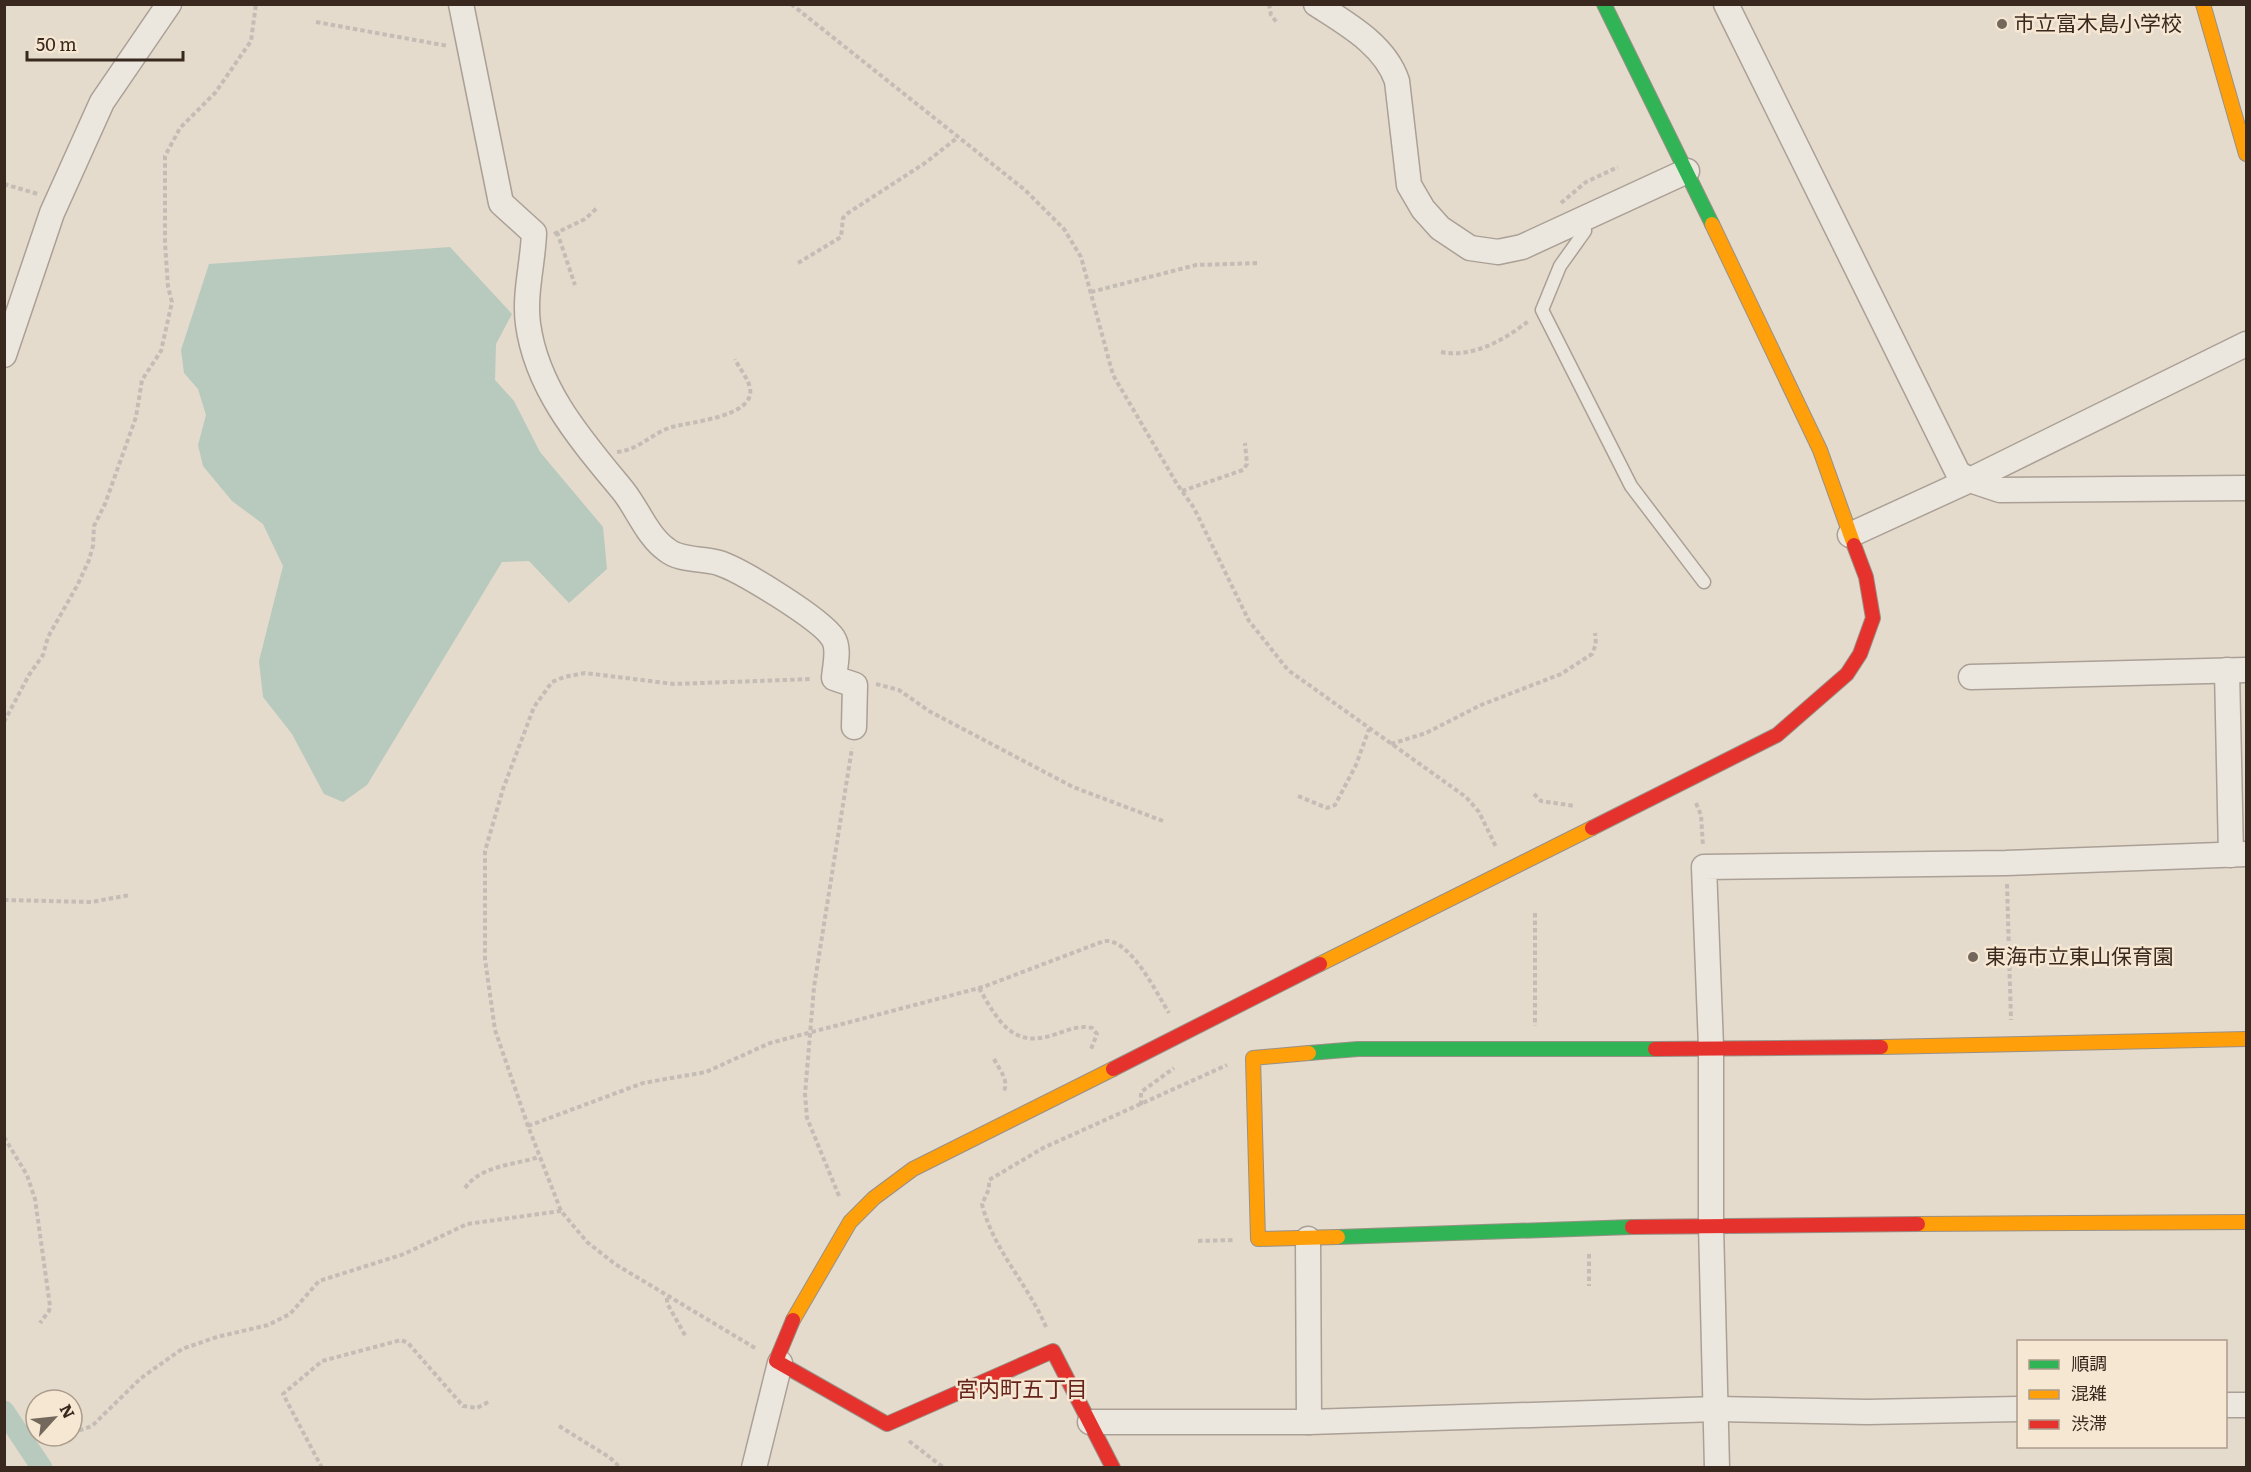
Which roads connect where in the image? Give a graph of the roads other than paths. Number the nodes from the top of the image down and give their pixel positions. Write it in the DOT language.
graph roads {
  1 [pos="169,4"];
  2 [pos="460,4"];
  3 [pos="1316,4"];
  4 [pos="1604,4"];
  5 [pos="1726,4"];
  6 [pos="2210,7"];
  7 [pos="2247,154"];
  8 [pos="1687,171"];
  9 [pos="1584,219"];
  10 [pos="2247,344"];
  11 [pos="4,355"];
  12 [pos="1970,480"];
  13 [pos="2247,488"];
  14 [pos="1850,535"];
  15 [pos="1704,582"];
  16 [pos="2237,670"];
  17 [pos="1971,677"];
  18 [pos="854,727"];
  19 [pos="2239,854"];
  20 [pos="2247,1038"];
  21 [pos="1711,1047"];
  22 [pos="2247,1222"];
  23 [pos="1711,1225"];
  24 [pos="1308,1239"];
  25 [pos="778,1362"];
  26 [pos="2227,1405"];
  27 [pos="2247,1405"];
  28 [pos="1717,1409"];
  29 [pos="2017,1409"];
  30 [pos="1090,1422"];
  31 [pos="1309,1422"];
  32 [pos="754,1467"];
  33 [pos="1113,1467"];
  34 [pos="1717,1467"];
  1 -- 11 [label="street"];
  2 -- 18 [label="street"];
  3 -- 9 [label="street"];
  4 -- 8 [label="street"];
  5 -- 12 [label="street"];
  6 -- 7 [label="street"];
  8 -- 9 [label="street"];
  8 -- 14 [label="street"];
  9 -- 15 [label="lane"];
  10 -- 12 [label="street"];
  12 -- 13 [label="street"];
  12 -- 14 [label="street"];
  14 -- 25 [label="street"];
  16 -- 17 [label="street"];
  16 -- 19 [label="street"];
  19 -- 21 [label="street"];
  20 -- 21 [label="street"];
  21 -- 23 [label="street"];
  21 -- 24 [label="street"];
  22 -- 23 [label="street"];
  23 -- 24 [label="street"];
  23 -- 28 [label="street"];
  24 -- 31 [label="street"];
  25 -- 30 [label="street"];
  25 -- 32 [label="street"];
  26 -- 27 [label="street"];
  28 -- 29 [label="street"];
  28 -- 31 [label="street"];
  28 -- 34 [label="street"];
  30 -- 31 [label="street"];
  30 -- 33 [label="street"];
}
